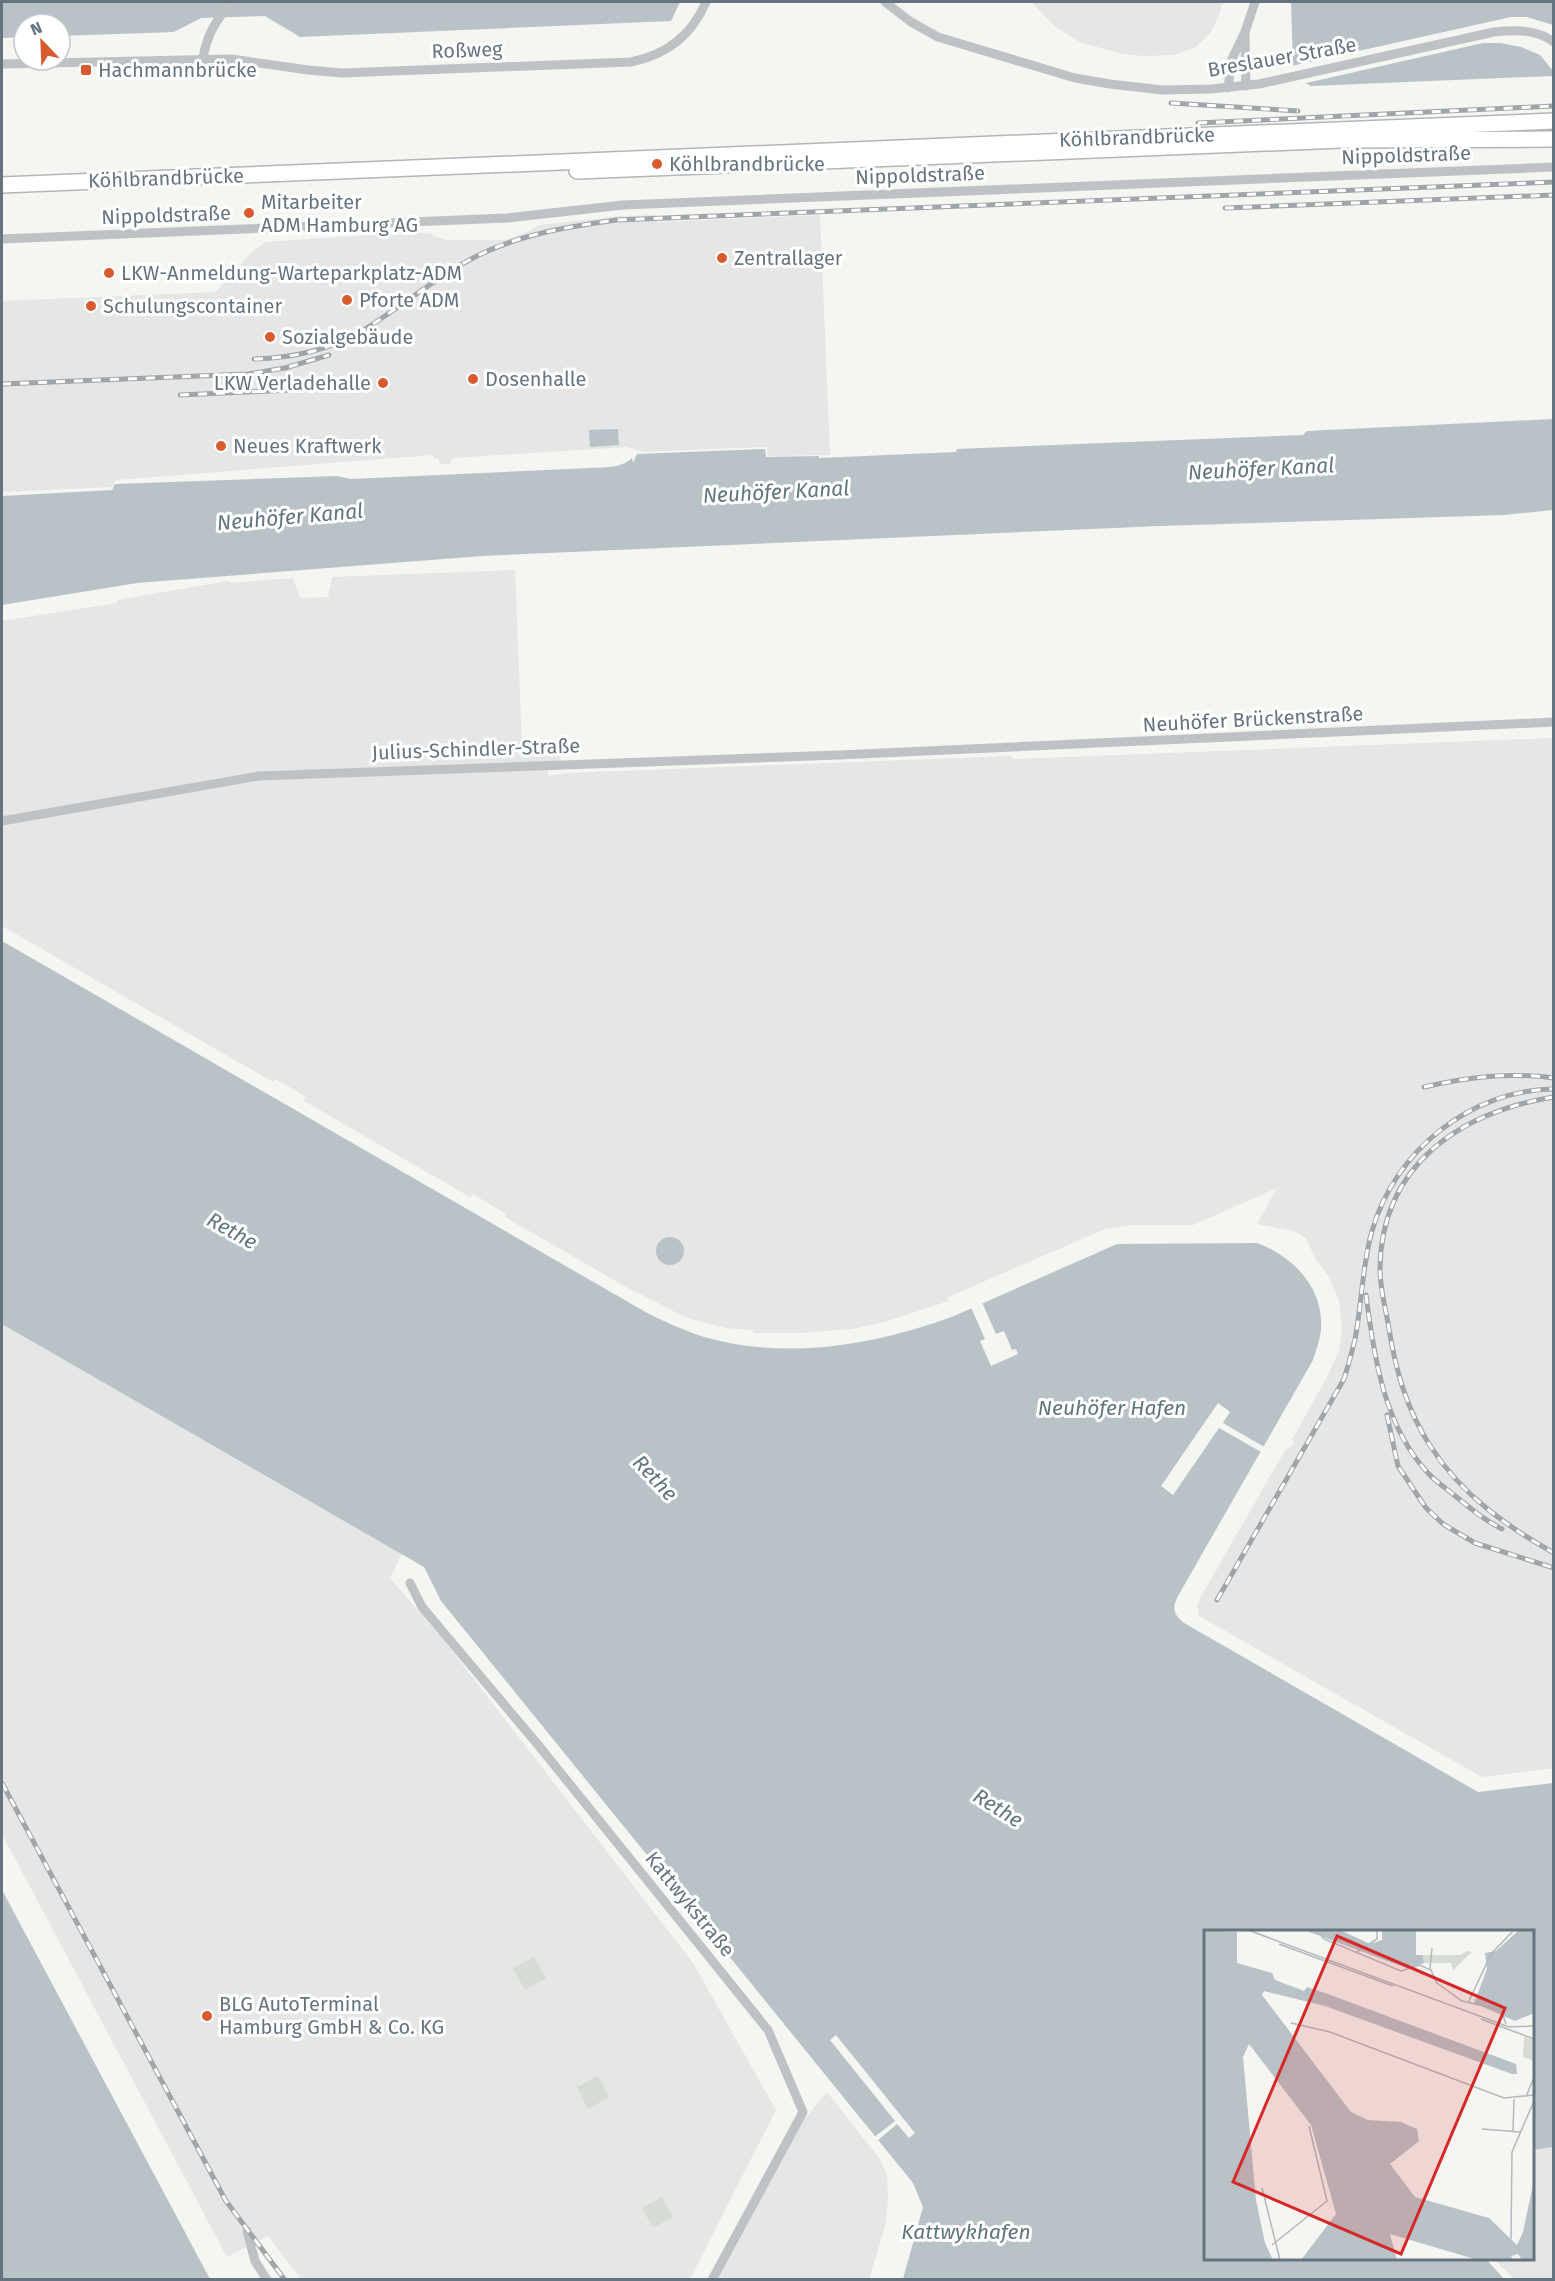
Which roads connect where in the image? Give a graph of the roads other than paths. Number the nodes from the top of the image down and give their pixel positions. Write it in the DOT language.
graph roads {
  1 [pos="232,2"];
  2 [pos="706,2"];
  3 [pos="885,2"];
  4 [pos="1255,2"];
  5 [pos="1245,32"];
  6 [pos="1554,42"];
  7 [pos="203,58"];
  8 [pos="2,64"];
  9 [pos="1246,86"];
  10 [pos="1228,88"];
  11 [pos="1554,112"];
  12 [pos="1547,121"];
  13 [pos="1554,139"];
  14 [pos="1554,167"];
  15 [pos="2,184"];
  16 [pos="2,195"];
  17 [pos="2,239"];
  18 [pos="1554,722"];
  19 [pos="955,750"];
  20 [pos="2,820"];
  21 [pos="410,1583"];
  22 [pos="247,2231"];
  23 [pos="267,2280"];
  24 [pos="712,2280"];
  1 -- 7 [label="street"];
  2 -- 7 [label="street, Roßweg"];
  3 -- 10 [label="street, Breslauer Straße"];
  4 -- 5 [label="street"];
  5 -- 9 [label="street"];
  5 -- 10 [label="street"];
  6 -- 9 [label="street, Breslauer Straße"];
  7 -- 8 [label="street, Roßweg"];
  9 -- 10 [label="street, Breslauer Straße"];
  11 -- 12 [label="street"];
  12 -- 15 [label="main road, Köhlbrandbrücke"];
  13 -- 16 [label="main road, Köhlbrandbrücke"];
  14 -- 17 [label="street, Nippoldstraße"];
  18 -- 19 [label="street, Neuhöfer Brückenstraße"];
  19 -- 20 [label="street, Julius-Schindler-Straße"];
  21 -- 24 [label="street, Kattwykstraße"];
  22 -- 23 [label="street"];
}
